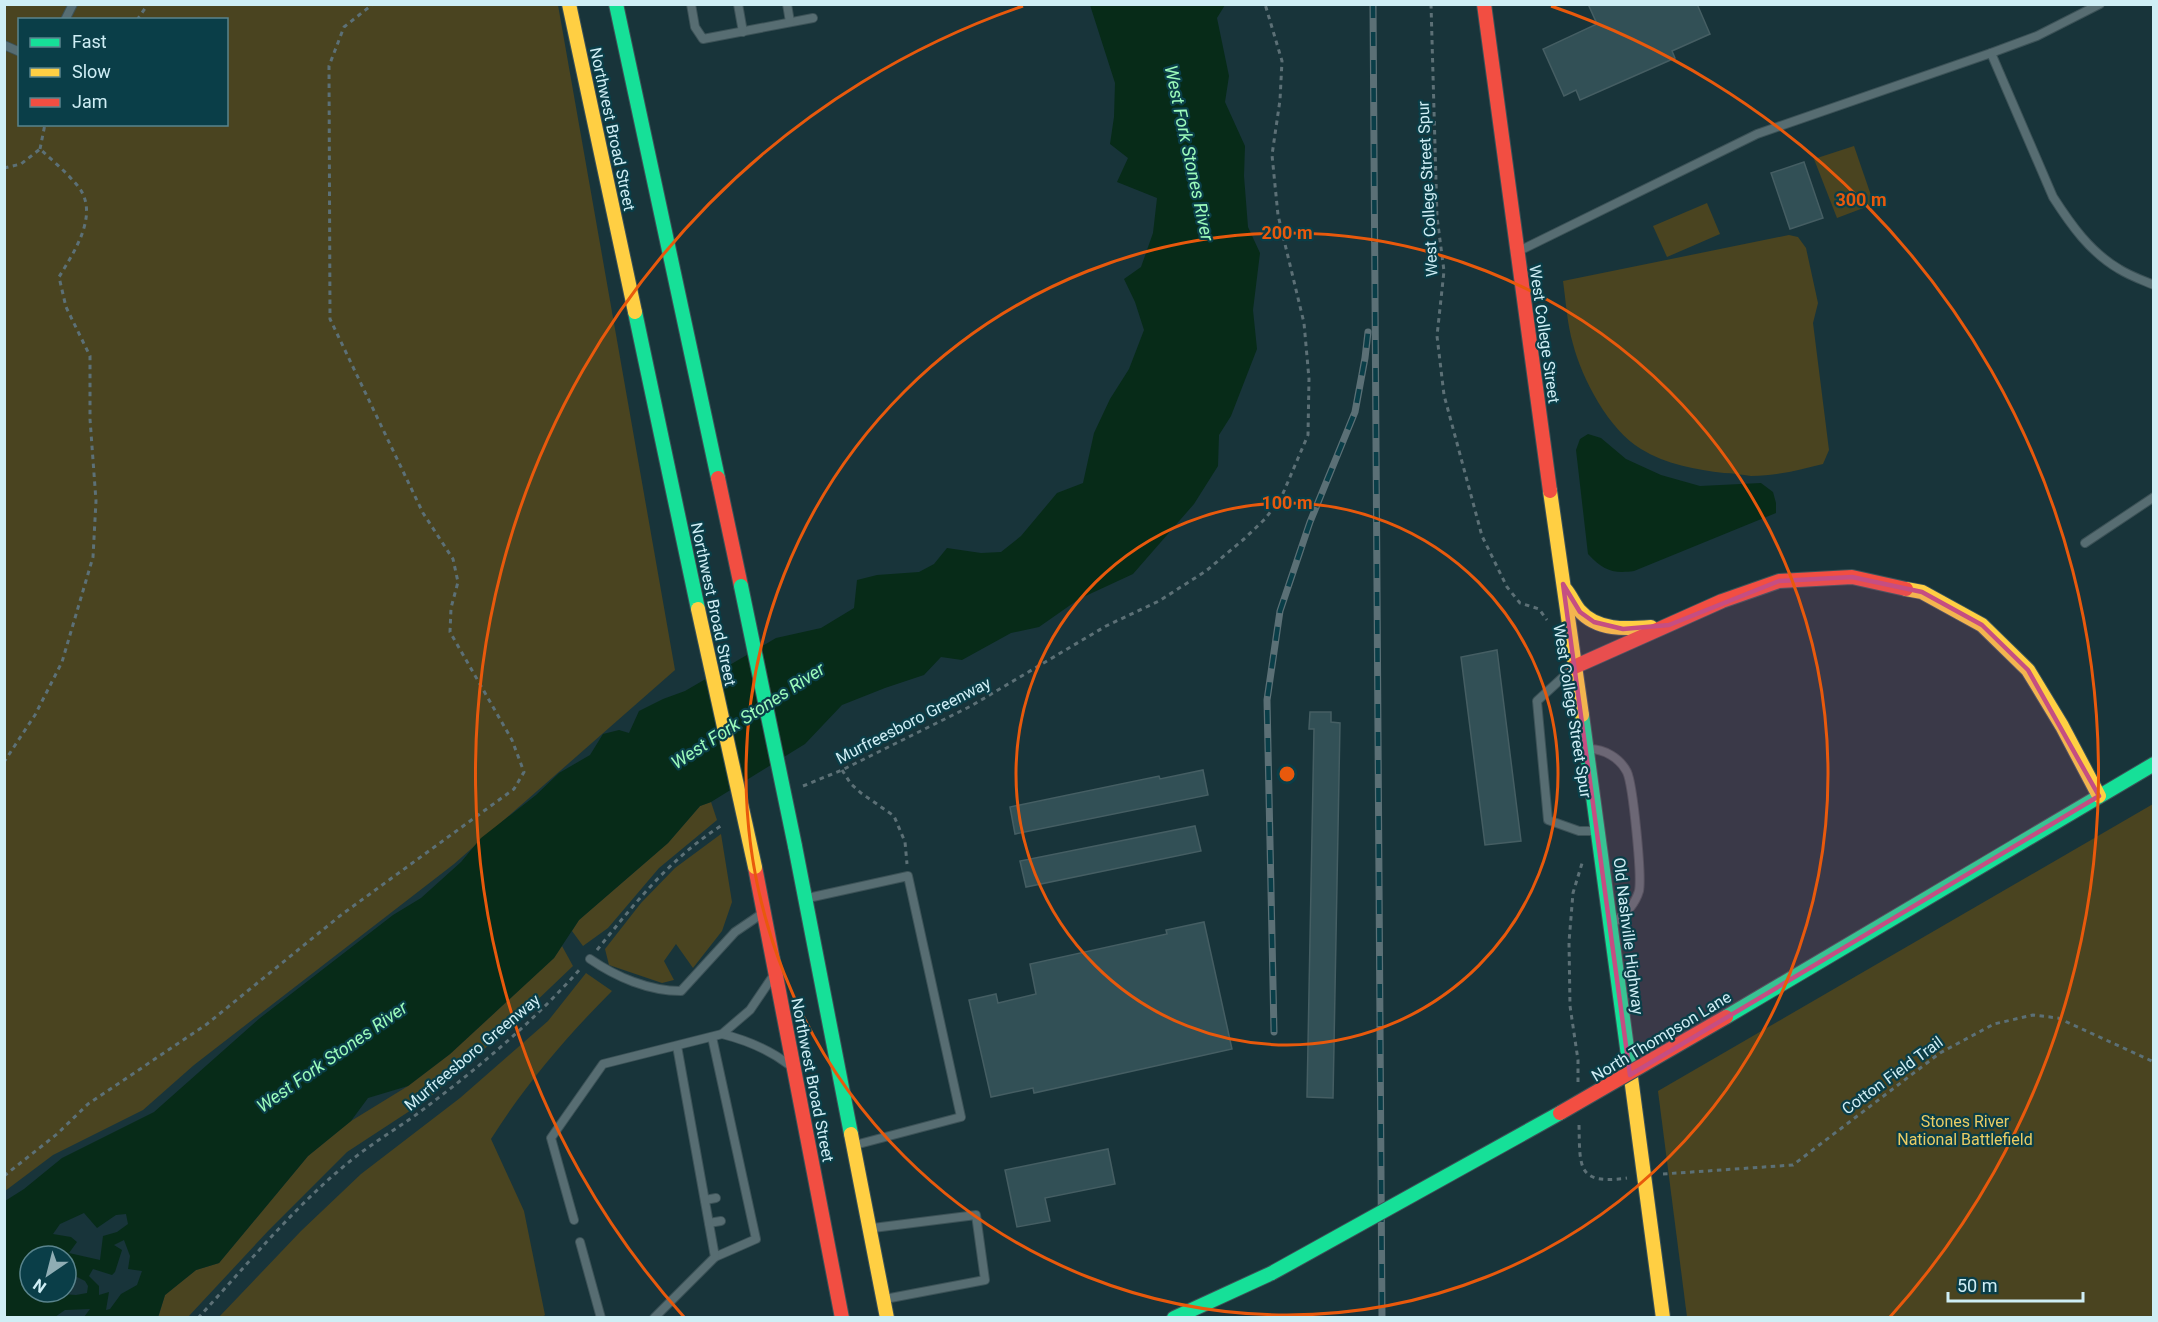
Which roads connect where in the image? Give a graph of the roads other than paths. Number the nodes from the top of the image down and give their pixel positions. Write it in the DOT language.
graph roads {
  1 [pos="73,4"];
  2 [pos="569,4"];
  3 [pos="616,4"];
  4 [pos="691,4"];
  5 [pos="738,4"];
  6 [pos="787,4"];
  7 [pos="1484,4"];
  8 [pos="2100,4"];
  9 [pos="66,18"];
  10 [pos="813,18"];
  11 [pos="790,22"];
  12 [pos="743,32"];
  13 [pos="4,45"];
  14 [pos="18,51"];
  15 [pos="1991,53"];
  16 [pos="1518,251"];
  17 [pos="2154,285"];
  18 [pos="2154,497"];
  19 [pos="2085,543"];
  20 [pos="1563,584"];
  21 [pos="1669,625"];
  22 [pos="1574,667"];
  23 [pos="1588,749"];
  24 [pos="2154,764"];
  25 [pos="2099,796"];
  26 [pos="1598,831"];
  27 [pos="806,898"];
  28 [pos="763,912"];
  29 [pos="1611,925"];
  30 [pos="590,959"];
  31 [pos="775,972"];
  32 [pos="722,1034"];
  33 [pos="712,1037"];
  34 [pos="677,1046"];
  35 [pos="794,1069"];
  36 [pos="702,1130"];
  37 [pos="692,1132"];
  38 [pos="854,1146"];
  39 [pos="707,1152"];
  40 [pos="696,1154"];
  41 [pos="710,1172"];
  42 [pos="700,1173"];
  43 [pos="716,1198"];
  44 [pos="705,1200"];
  45 [pos="574,1220"];
  46 [pos="721,1221"];
  47 [pos="709,1223"];
  48 [pos="870,1229"];
  49 [pos="580,1242"];
  50 [pos="715,1257"];
  51 [pos="884,1299"];
  52 [pos="601,1317"];
  53 [pos="654,1317"];
  54 [pos="842,1317"];
  55 [pos="887,1317"];
  56 [pos="1174,1317"];
  57 [pos="1663,1317"];
  1 -- 9 [label="lane"];
  2 -- 28 [label="main road, Northwest Broad Street, bridge"];
  3 -- 27 [label="main road, Northwest Broad Street, bridge"];
  4 -- 12 [label="lane"];
  5 -- 12 [label="lane"];
  6 -- 11 [label="lane"];
  7 -- 16 [label="main road, West College Street"];
  8 -- 15 [label="lane"];
  10 -- 11 [label="lane"];
  11 -- 12 [label="lane"];
  13 -- 14 [label="lane"];
  15 -- 16 [label="lane"];
  15 -- 17 [label="lane"];
  16 -- 20 [label="main road, West College Street"];
  18 -- 19 [label="lane"];
  20 -- 21 [label="main road"];
  20 -- 22 [label="main road, West College Street"];
  21 -- 22 [label="main road"];
  21 -- 25 [label="main road"];
  22 -- 23 [label="main road, Old Nashville Highway"];
  22 -- 26 [label="lane"];
  23 -- 26 [label="main road, Old Nashville Highway"];
  23 -- 29 [label="lane"];
  24 -- 25 [label="main road, North Thompson Lane"];
  25 -- 56 [label="main road, North Thompson Lane, bridge"];
  26 -- 29 [label="main road, Old Nashville Highway"];
  27 -- 38 [label="main road, Northwest Broad Street"];
  27 -- 38 [label="lane"];
  28 -- 30 [label="lane"];
  28 -- 31 [label="main road, Northwest Broad Street"];
  29 -- 57 [label="main road, Old Nashville Highway"];
  31 -- 32 [label="lane"];
  31 -- 35 [label="main road, Northwest Broad Street"];
  32 -- 33 [label="lane"];
  32 -- 35 [label="lane"];
  33 -- 34 [label="lane"];
  33 -- 50 [label="lane"];
  34 -- 37 [label="lane"];
  34 -- 45 [label="lane"];
  35 -- 54 [label="main road, Northwest Broad Street"];
  36 -- 37 [label="lane"];
  37 -- 40 [label="lane"];
  38 -- 48 [label="main road, Northwest Broad Street"];
  39 -- 40 [label="lane"];
  40 -- 42 [label="lane"];
  41 -- 42 [label="lane"];
  42 -- 44 [label="lane"];
  43 -- 44 [label="lane"];
  44 -- 47 [label="lane"];
  46 -- 47 [label="lane"];
  47 -- 50 [label="lane"];
  48 -- 51 [label="main road, Northwest Broad Street"];
  48 -- 51 [label="lane"];
  49 -- 52 [label="lane"];
  50 -- 53 [label="lane"];
  51 -- 55 [label="main road, Northwest Broad Street"];
}
